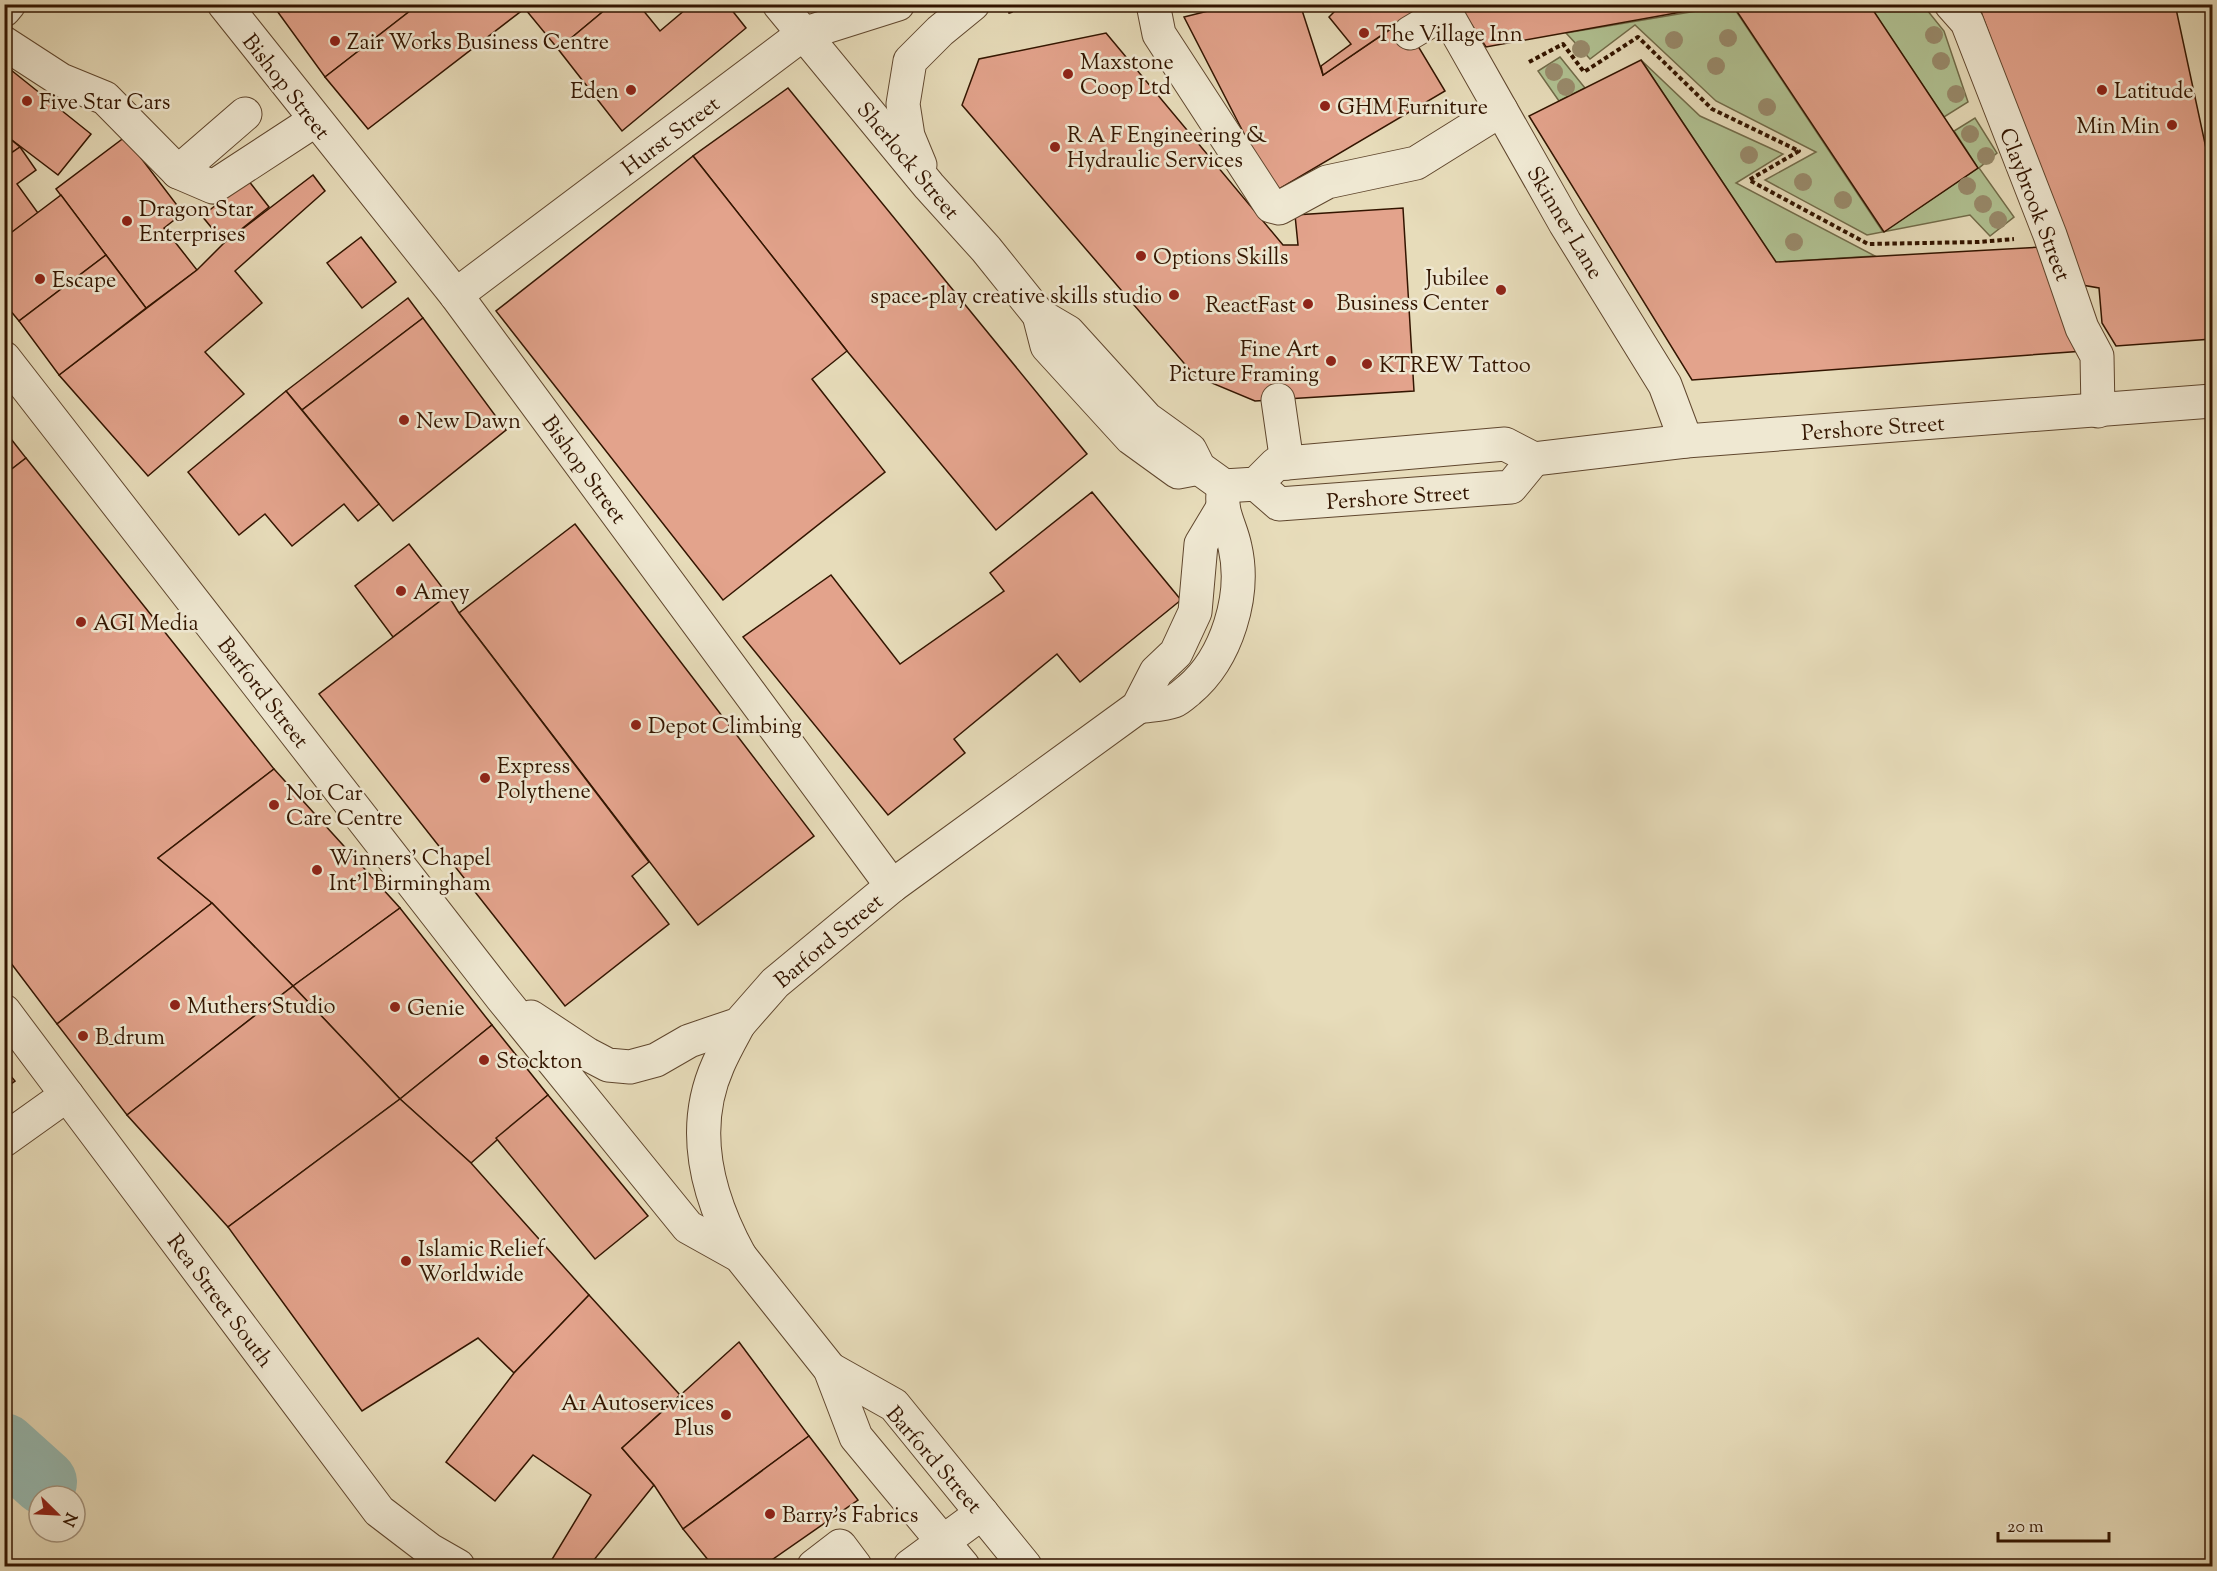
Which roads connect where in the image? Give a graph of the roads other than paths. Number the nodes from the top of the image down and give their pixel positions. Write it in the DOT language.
graph roads {
  1 [pos="9,4"];
  2 [pos="224,4"];
  3 [pos="779,4"];
  4 [pos="898,4"];
  5 [pos="973,4"];
  6 [pos="1153,4"];
  7 [pos="1951,4"];
  8 [pos="1443,8"];
  9 [pos="4,10"];
  10 [pos="1410,33"];
  11 [pos="803,34"];
  12 [pos="4,43"];
  13 [pos="1501,110"];
  14 [pos="245,114"];
  15 [pos="315,121"];
  16 [pos="178,172"];
  17 [pos="928,186"];
  18 [pos="456,295"];
  19 [pos="4,358"];
  20 [pos="1278,400"];
  21 [pos="2212,401"];
  22 [pos="2098,411"];
  23 [pos="1686,441"];
  24 [pos="1534,459"];
  25 [pos="1287,463"];
  26 [pos="1256,484"];
  27 [pos="1215,488"];
  28 [pos="892,885"];
  29 [pos="502,998"];
  30 [pos="4,1011"];
  31 [pos="739,1024"];
  32 [pos="67,1095"];
  33 [pos="4,1140"];
  34 [pos="740,1256"];
  35 [pos="830,1369"];
  36 [pos="982,1513"];
  37 [pos="953,1554"];
  38 [pos="458,1566"];
  39 [pos="814,1566"];
  40 [pos="855,1566"];
  41 [pos="910,1566"];
  42 [pos="1025,1566"];
  1 -- 9 [label="street"];
  2 -- 15 [label="street, Bishop Street"];
  3 -- 11 [label="street, Sherlock Street"];
  4 -- 11 [label="street, Hurst Street"];
  5 -- 17 [label="street"];
  6 -- 13 [label="street"];
  7 -- 22 [label="street, Claybrook Street"];
  8 -- 10 [label="street"];
  8 -- 13 [label="street, Skinner Lane"];
  11 -- 17 [label="street, Sherlock Street"];
  11 -- 18 [label="street, Hurst Street"];
  12 -- 16 [label="street"];
  13 -- 23 [label="street, Skinner Lane"];
  14 -- 16 [label="street"];
  15 -- 16 [label="street"];
  15 -- 18 [label="street, Bishop Street"];
  17 -- 27 [label="street, Sherlock Street"];
  18 -- 28 [label="street, Bishop Street"];
  19 -- 29 [label="street, Barford Street"];
  20 -- 25 [label="street"];
  21 -- 22 [label="street, Pershore Street"];
  22 -- 23 [label="street, Pershore Street"];
  23 -- 24 [label="street, Pershore Street"];
  24 -- 25 [label="street, Pershore Street"];
  24 -- 26 [label="street, Pershore Street"];
  25 -- 26 [label="street, Pershore Street"];
  26 -- 27 [label="street"];
  27 -- 28 [label="street, Barford Street"];
  28 -- 31 [label="street, Barford Street"];
  29 -- 31 [label="street, Barford Street"];
  29 -- 34 [label="street, Barford Street"];
  30 -- 32 [label="street, Rea Street South"];
  31 -- 34 [label="street"];
  32 -- 33 [label="street"];
  32 -- 38 [label="street, Rea Street South"];
  34 -- 35 [label="street, Barford Street"];
  35 -- 36 [label="street, Barford Street"];
  35 -- 37 [label="street, Barford Street"];
  36 -- 37 [label="street"];
  36 -- 42 [label="street, Barford Street"];
  37 -- 41 [label="street"];
  39 -- 40 [label="street"];
}
